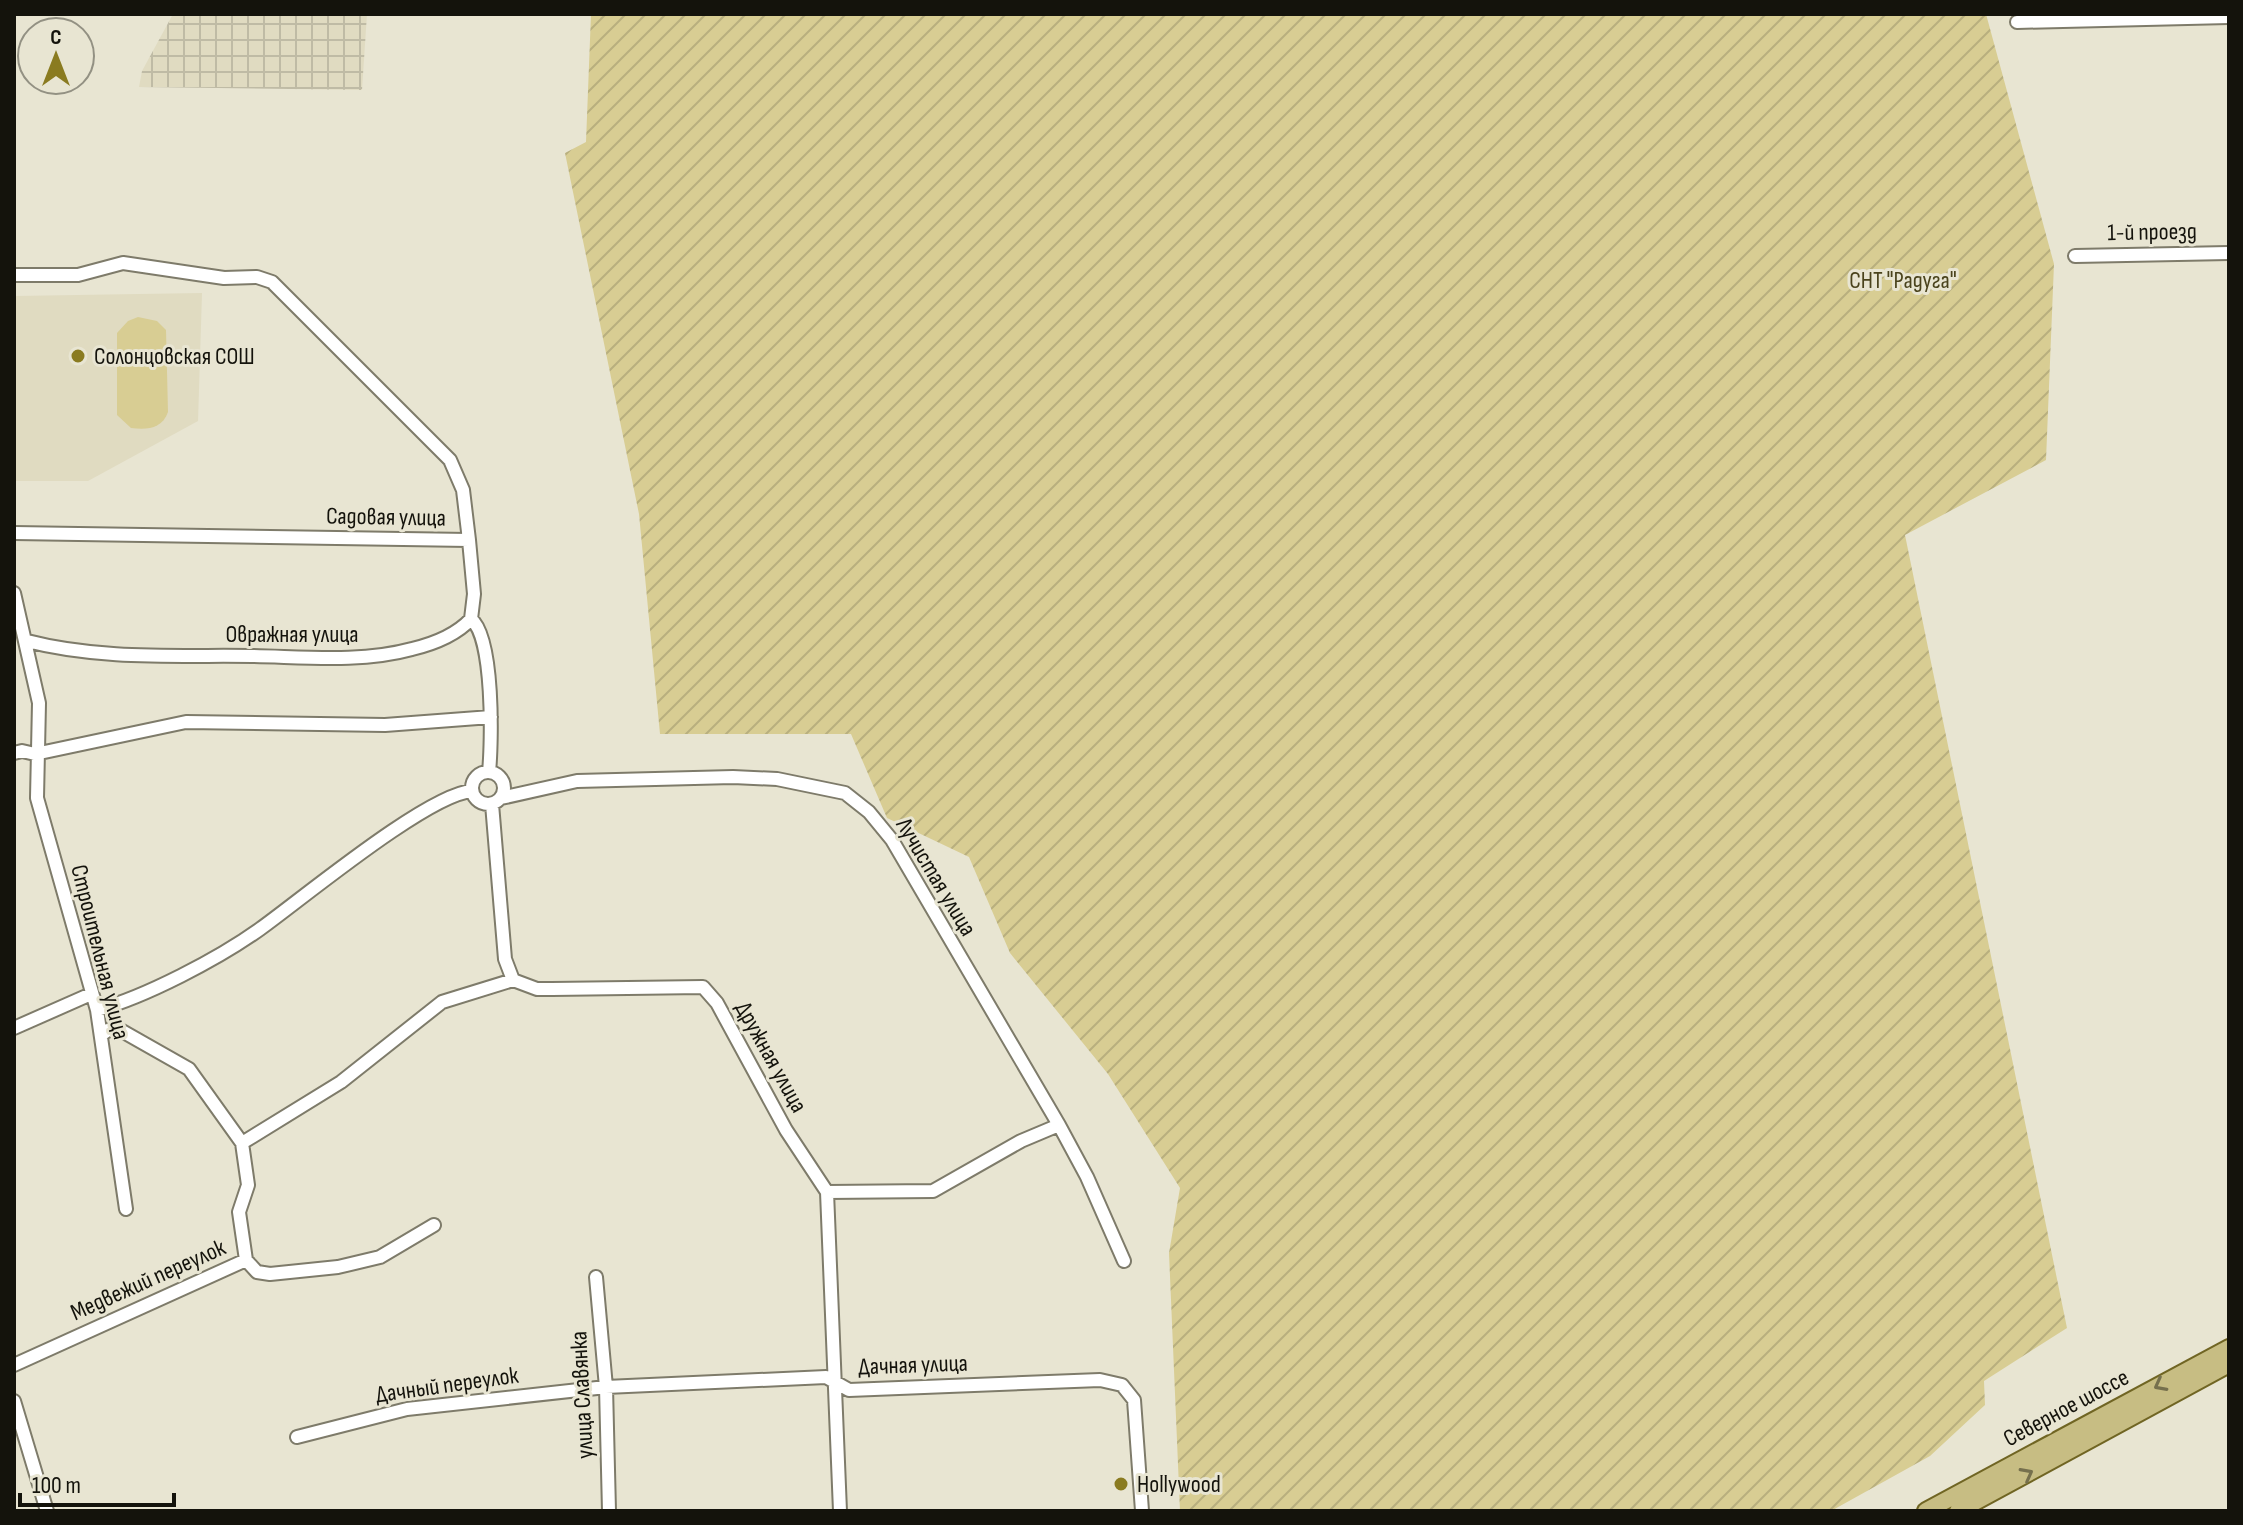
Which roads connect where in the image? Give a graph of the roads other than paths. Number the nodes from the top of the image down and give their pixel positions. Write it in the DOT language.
graph roads {
  1 [pos="2229,17"];
  2 [pos="2017,22"];
  3 [pos="2229,253"];
  4 [pos="2075,256"];
  5 [pos="14,275"];
  6 [pos="14,533"];
  7 [pos="469,540"];
  8 [pos="14,593"];
  9 [pos="471,619"];
  10 [pos="27,641"];
  11 [pos="491,717"];
  12 [pos="14,753"];
  13 [pos="35,754"];
  14 [pos="489,772"];
  15 [pos="472,791"];
  16 [pos="496,801"];
  17 [pos="513,980"];
  18 [pos="91,994"];
  19 [pos="97,1010"];
  20 [pos="14,1028"];
  21 [pos="101,1035"];
  22 [pos="1059,1125"];
  23 [pos="242,1143"];
  24 [pos="827,1192"];
  25 [pos="126,1209"];
  26 [pos="434,1225"];
  27 [pos="246,1260"];
  28 [pos="1124,1261"];
  29 [pos="596,1277"];
  30 [pos="2229,1348"];
  31 [pos="2229,1364"];
  32 [pos="14,1365"];
  33 [pos="833,1379"];
  34 [pos="606,1387"];
  35 [pos="14,1401"];
  36 [pos="297,1437"];
  37 [pos="47,1511"];
  38 [pos="609,1511"];
  39 [pos="840,1511"];
  40 [pos="1142,1511"];
  41 [pos="1926,1511"];
  42 [pos="1958,1511"];
  1 -- 2 [label="street"];
  3 -- 4 [label="street, 1-й проезд"];
  5 -- 7 [label="street, Садовая улица"];
  6 -- 7 [label="street, Садовая улица"];
  7 -- 9 [label="street"];
  8 -- 10 [label="street, Строительная улица"];
  9 -- 10 [label="street, Овражная улица"];
  9 -- 11 [label="street"];
  10 -- 13 [label="street, Строительная улица"];
  11 -- 13 [label="street"];
  11 -- 14 [label="street"];
  12 -- 13 [label="street"];
  13 -- 18 [label="street, Строительная улица"];
  14 -- 15 [label="street"];
  14 -- 16 [label="street"];
  15 -- 16 [label="street"];
  15 -- 19 [label="street"];
  16 -- 17 [label="street"];
  16 -- 22 [label="street, Лучистая улица"];
  17 -- 23 [label="street"];
  17 -- 24 [label="street, Дружная улица"];
  18 -- 19 [label="street, Строительная улица"];
  18 -- 20 [label="street"];
  19 -- 21 [label="street, Строительная улица"];
  21 -- 23 [label="street"];
  21 -- 25 [label="street, Строительная улица"];
  22 -- 24 [label="street"];
  22 -- 28 [label="street, Лучистая улица"];
  23 -- 27 [label="street"];
  24 -- 33 [label="street"];
  26 -- 27 [label="street, Медвежий переулок"];
  27 -- 32 [label="street, Медвежий переулок"];
  29 -- 34 [label="street, улица Славянка"];
  30 -- 41 [label="main road, Северное шоссе, one-way"];
  42 -- 31 [label="main road, Северное шоссе, one-way"];
  33 -- 34 [label="street, Дачная улица"];
  33 -- 39 [label="street"];
  33 -- 40 [label="street, Дачная улица"];
  34 -- 36 [label="street, Дачный переулок"];
  34 -- 38 [label="street, улица Славянка"];
  35 -- 37 [label="street"];
}
